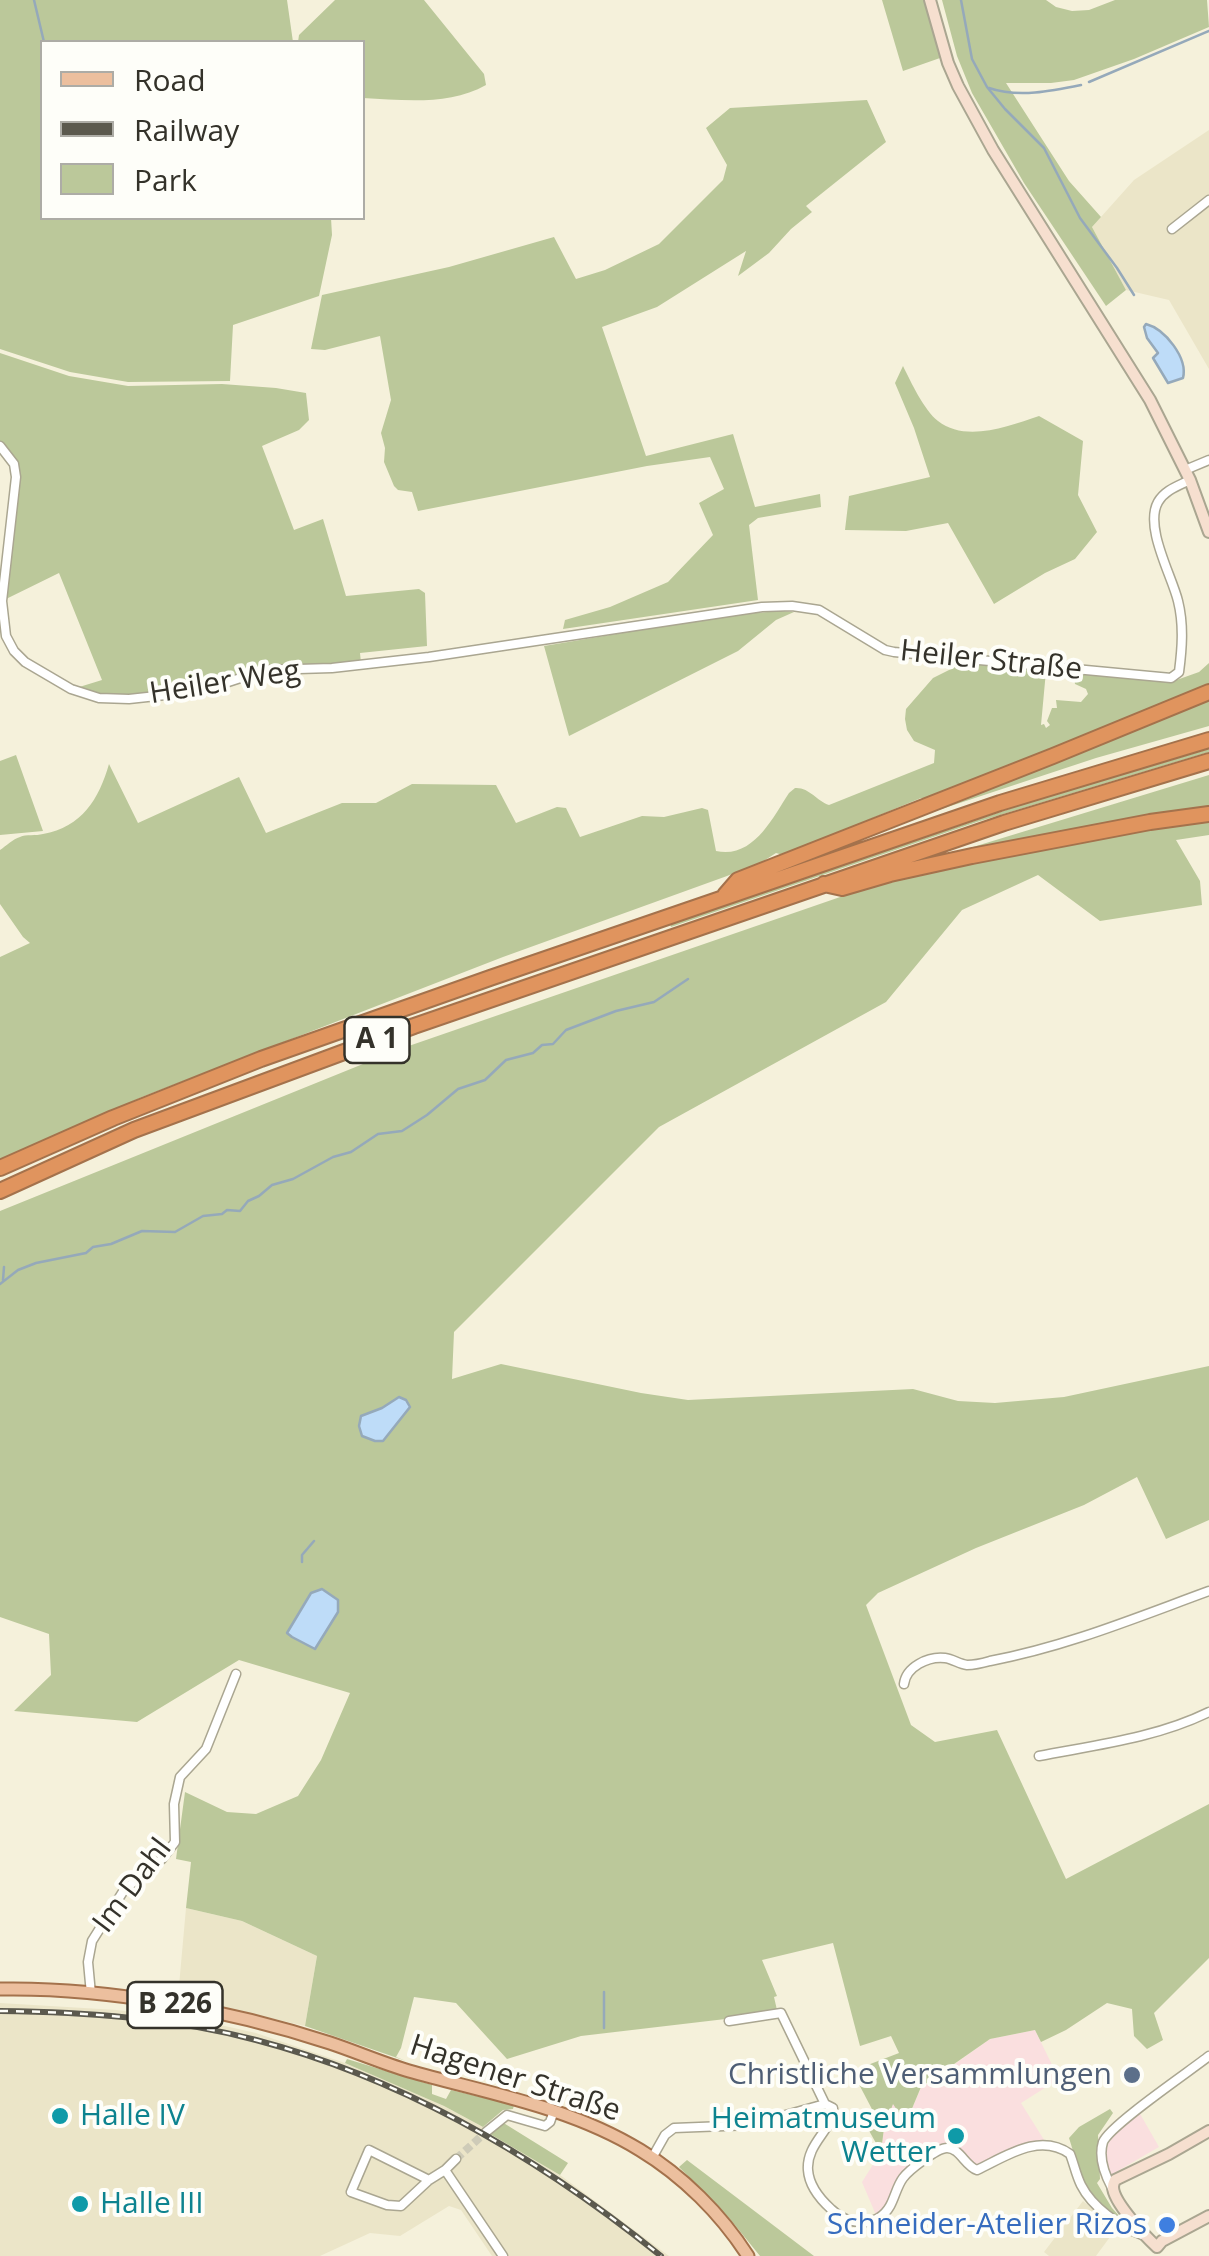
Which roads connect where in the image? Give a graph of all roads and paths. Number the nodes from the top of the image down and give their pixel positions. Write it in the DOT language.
graph roads {
  1 [pos="930,0"];
  2 [pos="1209,200"];
  3 [pos="1172,229"];
  4 [pos="0,446"];
  5 [pos="1209,460"];
  6 [pos="1188,475"];
  7 [pos="1209,532"];
  8 [pos="362,663"];
  9 [pos="1209,692"];
  10 [pos="1209,740"];
  11 [pos="1209,761"];
  12 [pos="1209,814"];
  13 [pos="823,884"];
  14 [pos="724,896"];
  15 [pos="0,1168"];
  16 [pos="0,1191"];
  17 [pos="1209,1590"];
  18 [pos="236,1674"];
  19 [pos="904,1684"];
  20 [pos="1209,1712"];
  21 [pos="1038,1756"];
  22 [pos="0,1989"];
  23 [pos="91,1994"];
  24 [pos="730,2021"];
  25 [pos="1209,2056"];
  26 [pos="824,2104"];
  27 [pos="554,2112"];
  28 [pos="1209,2131"];
  29 [pos="486,2132"];
  30 [pos="652,2158"];
  31 [pos="456,2159"];
  32 [pos="446,2170"];
  33 [pos="429,2180"];
  34 [pos="1113,2189"];
  35 [pos="1209,2216"];
  36 [pos="1145,2236"];
  37 [pos="1157,2252"];
  38 [pos="503,2256"];
  39 [pos="748,2256"];
  1 -- 6 [label="main road"];
  2 -- 3 [label="street"];
  4 -- 8 [label="street, Heiler Weg"];
  5 -- 6 [label="street"];
  6 -- 7 [label="main road"];
  6 -- 8 [label="street, Heiler Straße"];
  9 -- 14 [label="highway"];
  10 -- 14 [label="highway, A 1"];
  11 -- 13 [label="highway, A 1"];
  12 -- 13 [label="highway"];
  13 -- 16 [label="highway, A 1"];
  14 -- 15 [label="highway, A 1"];
  17 -- 19 [label="street"];
  18 -- 23 [label="street, Im Dahl"];
  20 -- 21 [label="street"];
  22 -- 23 [label="main road, B 226"];
  23 -- 27 [label="main road, Hagener Straße / B 226"];
  24 -- 26 [label="street"];
  25 -- 34 [label="street"];
  26 -- 30 [label="street"];
  26 -- 36 [label="street"];
  27 -- 29 [label="street"];
  27 -- 30 [label="main road, Hagener Straße / B 226"];
  28 -- 34 [label="main road"];
  30 -- 39 [label="main road, Hagener Straße / B 226"];
  31 -- 32 [label="street"];
  32 -- 33 [label="street"];
  32 -- 38 [label="street"];
  33 -- 33 [label="street"];
  34 -- 36 [label="main road"];
  35 -- 37 [label="main road"];
  36 -- 37 [label="main road"];
}
